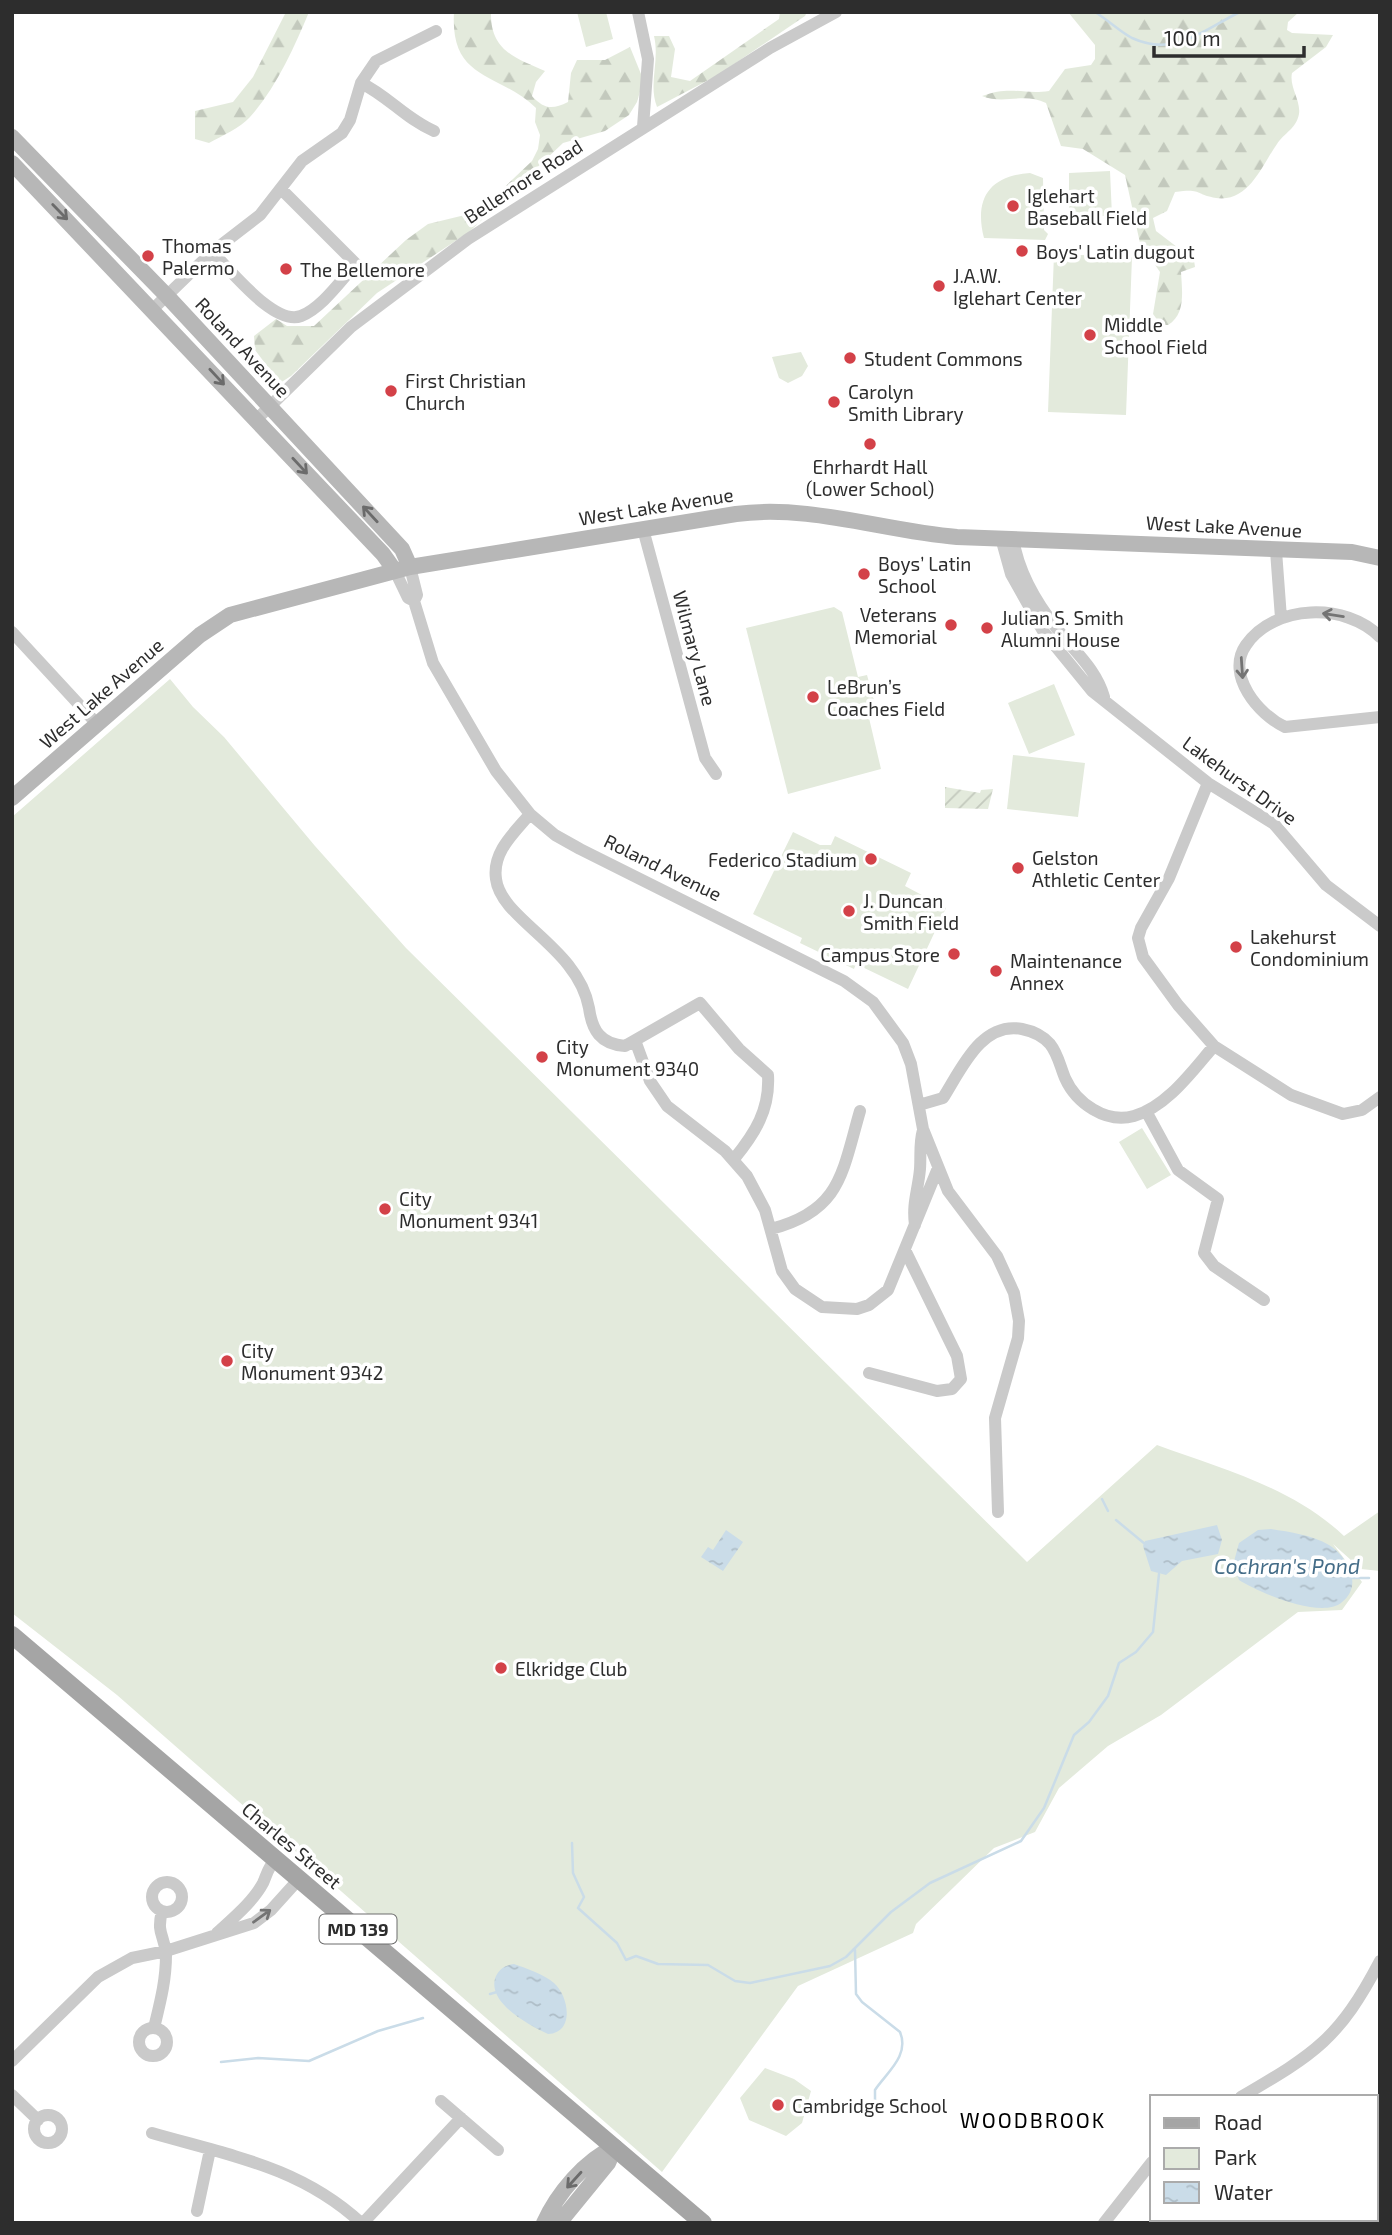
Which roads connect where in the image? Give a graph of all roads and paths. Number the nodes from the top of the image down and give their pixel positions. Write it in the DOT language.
graph roads {
  1 [pos="638,12"];
  2 [pos="836,12"];
  3 [pos="436,31"];
  4 [pos="360,83"];
  5 [pos="643,127"];
  6 [pos="434,131"];
  7 [pos="12,137"];
  8 [pos="12,163"];
  9 [pos="281,189"];
  10 [pos="212,252"];
  11 [pos="167,296"];
  12 [pos="153,309"];
  13 [pos="270,407"];
  14 [pos="257,419"];
  15 [pos="643,529"];
  16 [pos="1007,538"];
  17 [pos="1276,551"];
  18 [pos="1380,558"];
  19 [pos="402,570"];
  20 [pos="1281,618"];
  21 [pos="12,632"];
  22 [pos="1380,637"];
  23 [pos="1380,717"];
  24 [pos="97,724"];
  25 [pos="716,774"];
  26 [pos="1208,783"];
  27 [pos="12,798"];
  28 [pos="530,814"];
  29 [pos="1380,926"];
  30 [pos="636,1042"];
  31 [pos="1214,1046"];
  32 [pos="1380,1097"];
  33 [pos="919,1105"];
  34 [pos="860,1111"];
  35 [pos="1146,1111"];
  36 [pos="923,1129"];
  37 [pos="734,1159"];
  38 [pos="938,1168"];
  39 [pos="915,1226"];
  40 [pos="771,1229"];
  41 [pos="905,1250"];
  42 [pos="1264,1300"];
  43 [pos="869,1373"];
  44 [pos="998,1511"];
  45 [pos="12,1635"];
  46 [pos="276,1859"];
  47 [pos="299,1879"];
  48 [pos="162,1912"];
  49 [pos="214,1936"];
  50 [pos="166,1951"];
  51 [pos="1380,1961"];
  52 [pos="155,2028"];
  53 [pos="12,2061"];
  54 [pos="1260,2092"];
  55 [pos="12,2095"];
  56 [pos="441,2101"];
  57 [pos="461,2118"];
  58 [pos="38,2120"];
  59 [pos="152,2133"];
  60 [pos="615,2147"];
  61 [pos="210,2150"];
  62 [pos="498,2150"];
  63 [pos="1150,2165"];
  64 [pos="197,2211"];
  65 [pos="362,2223"];
  66 [pos="544,2223"];
  67 [pos="559,2223"];
  68 [pos="704,2223"];
  69 [pos="1104,2223"];
  1 -- 5 [label="street"];
  2 -- 5 [label="street, Bellemore Road"];
  3 -- 4 [label="street"];
  4 -- 6 [label="street"];
  4 -- 9 [label="street"];
  5 -- 13 [label="street, Bellemore Road"];
  7 -- 11 [label="street, Roland Avenue"];
  8 -- 12 [label="street, Roland Avenue, one-way"];
  9 -- 10 [label="street"];
  9 -- 10 [label="street"];
  10 -- 11 [label="street"];
  11 -- 12 [label="street"];
  11 -- 13 [label="street, Roland Avenue"];
  12 -- 14 [label="street, Roland Avenue, one-way"];
  13 -- 14 [label="street, Bellemore Road"];
  19 -- 13 [label="street, Roland Avenue, one-way"];
  14 -- 19 [label="street, Roland Avenue, one-way"];
  15 -- 16 [label="street, West Lake Avenue"];
  15 -- 19 [label="street, West Lake Avenue"];
  15 -- 25 [label="street, Wilmary Lane"];
  16 -- 17 [label="street, West Lake Avenue"];
  16 -- 26 [label="street, Lakehurst Drive"];
  17 -- 18 [label="street, West Lake Avenue"];
  17 -- 20 [label="street"];
  19 -- 24 [label="street, West Lake Avenue"];
  19 -- 28 [label="street, Roland Avenue"];
  22 -- 20 [label="street, one-way"];
  20 -- 23 [label="street, one-way"];
  21 -- 24 [label="street"];
  24 -- 27 [label="street, West Lake Avenue"];
  26 -- 29 [label="street, Lakehurst Drive"];
  26 -- 31 [label="street"];
  28 -- 30 [label="street"];
  28 -- 33 [label="street, Roland Avenue"];
  30 -- 37 [label="street"];
  30 -- 37 [label="street"];
  31 -- 32 [label="street"];
  31 -- 35 [label="street"];
  33 -- 35 [label="street"];
  33 -- 36 [label="street, Roland Avenue"];
  34 -- 40 [label="street"];
  35 -- 42 [label="street"];
  36 -- 38 [label="street"];
  36 -- 39 [label="street"];
  37 -- 40 [label="street"];
  38 -- 39 [label="street"];
  38 -- 44 [label="street"];
  39 -- 41 [label="street"];
  40 -- 41 [label="street"];
  41 -- 43 [label="street"];
  45 -- 46 [label="main road, Charles Street / MD 139"];
  46 -- 47 [label="main road, Charles Street / MD 139"];
  46 -- 49 [label="street"];
  49 -- 47 [label="street, one-way"];
  47 -- 60 [label="main road, Charles Street / MD 139"];
  48 -- 50 [label="street"];
  49 -- 50 [label="street"];
  50 -- 52 [label="street"];
  50 -- 53 [label="street"];
  51 -- 54 [label="street"];
  55 -- 58 [label="street"];
  56 -- 57 [label="street"];
  57 -- 62 [label="street"];
  57 -- 65 [label="street"];
  59 -- 61 [label="street"];
  60 -- 66 [label="street, one-way"];
  60 -- 67 [label="street"];
  60 -- 68 [label="main road, Charles Street / MD 139"];
  61 -- 64 [label="street"];
  61 -- 65 [label="street"];
  63 -- 69 [label="street"];
}
